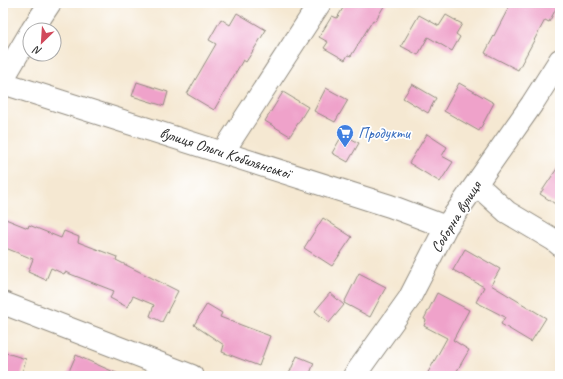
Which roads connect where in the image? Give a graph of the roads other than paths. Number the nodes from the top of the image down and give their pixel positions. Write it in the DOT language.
graph roads {
  1 [pos="50,3"];
  2 [pos="320,3"];
  3 [pos="37,22"];
  4 [pos="22,46"];
  5 [pos="560,60"];
  6 [pos="3,78"];
  7 [pos="3,83"];
  8 [pos="223,152"];
  9 [pos="476,184"];
  10 [pos="446,227"];
  11 [pos="560,245"];
  12 [pos="3,303"];
  13 [pos="192,376"];
  14 [pos="354,376"];
  1 -- 3 [label="street"];
  2 -- 8 [label="street"];
  4 -- 6 [label="street"];
  5 -- 9 [label="street, Соборна вулиця"];
  7 -- 8 [label="street, вулиця Ольги Кобилянської"];
  8 -- 10 [label="street, вулиця Ольги Кобилянської"];
  9 -- 10 [label="street, Соборна вулиця"];
  9 -- 11 [label="street"];
  10 -- 14 [label="street, Соборна вулиця"];
  12 -- 13 [label="street"];
}
